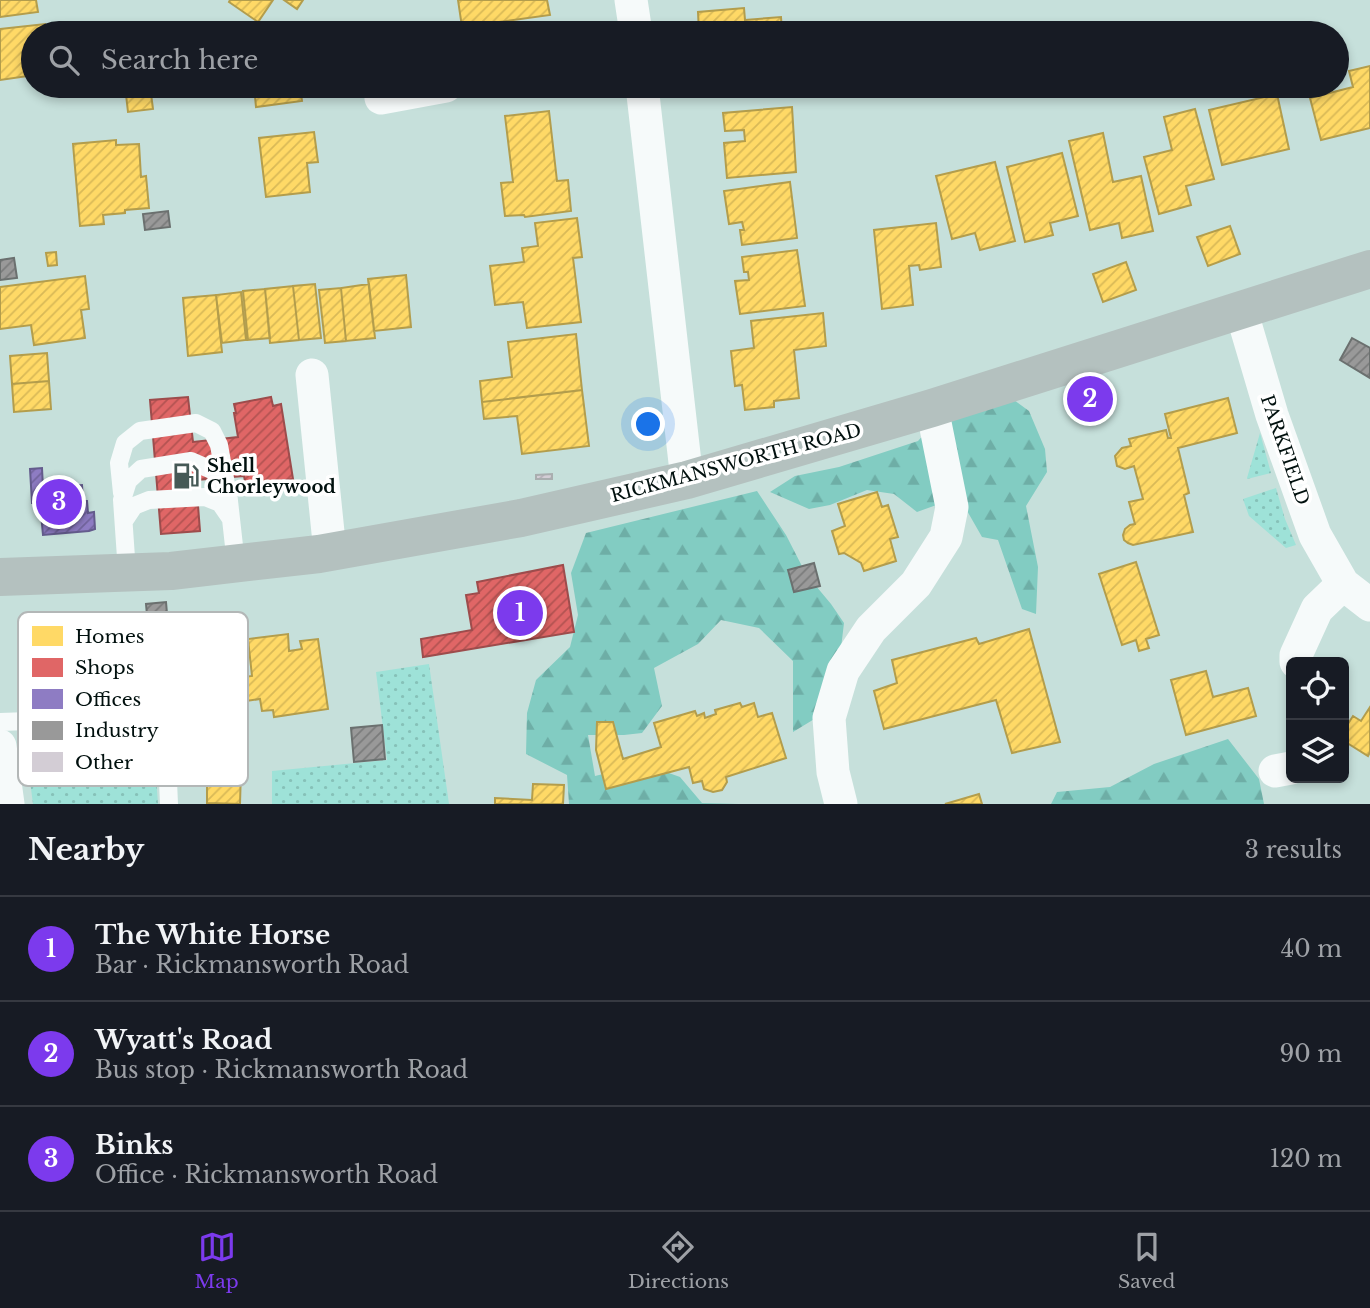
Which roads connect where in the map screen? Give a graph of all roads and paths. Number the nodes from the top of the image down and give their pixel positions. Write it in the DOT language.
graph roads {
  1 [pos="631,0"];
  2 [pos="634,21"];
  3 [pos="643,98"];
  4 [pos="1370,269"];
  5 [pos="1241,310"];
  6 [pos="312,374"];
  7 [pos="932,408"];
  8 [pos="687,480"];
  9 [pos="228,492"];
  10 [pos="122,500"];
  11 [pos="231,519"];
  12 [pos="124,521"];
  13 [pos="330,552"];
  14 [pos="236,564"];
  15 [pos="127,572"];
  16 [pos="0,577"];
  17 [pos="1343,584"];
  18 [pos="1370,605"];
  19 [pos="1296,657"];
  20 [pos="18,721"];
  21 [pos="0,722"];
  22 [pos="0,746"];
  23 [pos="168,786"];
  24 [pos="8,804"];
  25 [pos="169,804"];
  26 [pos="841,804"];
  1 -- 2 [label="street"];
  3 -- 8 [label="street"];
  4 -- 5 [label="main road, RICKMANSWORTH ROAD"];
  5 -- 7 [label="main road, RICKMANSWORTH ROAD"];
  5 -- 17 [label="street, PARKFIELD"];
  6 -- 13 [label="street"];
  7 -- 8 [label="main road, RICKMANSWORTH ROAD"];
  7 -- 26 [label="street"];
  8 -- 13 [label="main road, RICKMANSWORTH ROAD"];
  9 -- 10 [label="lane"];
  9 -- 10 [label="lane"];
  9 -- 11 [label="lane"];
  10 -- 12 [label="lane"];
  11 -- 12 [label="lane"];
  11 -- 14 [label="lane"];
  12 -- 15 [label="lane"];
  13 -- 14 [label="main road, RICKMANSWORTH ROAD"];
  14 -- 15 [label="main road, RICKMANSWORTH ROAD"];
  15 -- 16 [label="main road, RICKMANSWORTH ROAD"];
  17 -- 18 [label="street, PARKFIELD"];
  17 -- 19 [label="street"];
  20 -- 21 [label="lane"];
  22 -- 24 [label="street"];
  23 -- 25 [label="lane"];
}
